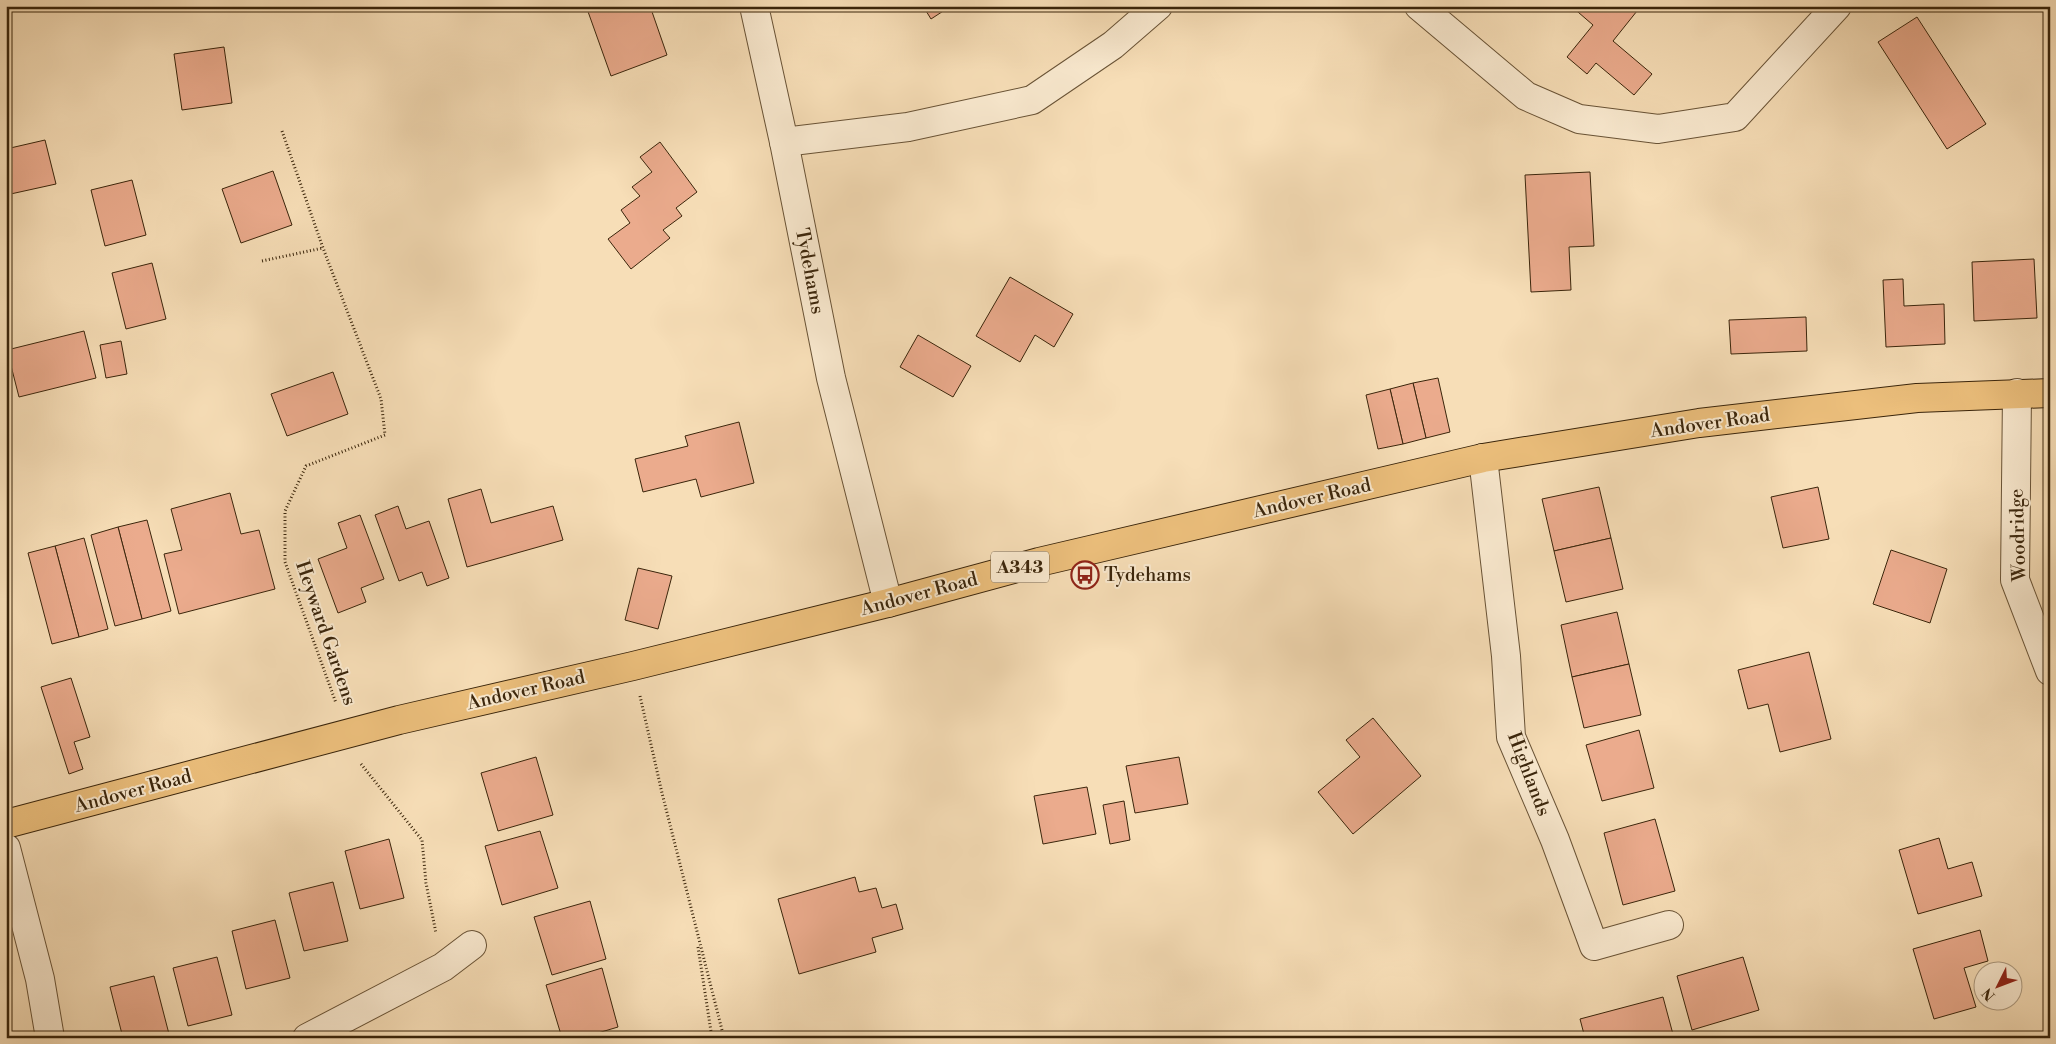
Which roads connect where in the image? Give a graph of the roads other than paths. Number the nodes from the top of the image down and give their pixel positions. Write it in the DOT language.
graph roads {
  1 [pos="754,6"];
  2 [pos="1158,6"];
  3 [pos="1419,6"];
  4 [pos="1837,6"];
  5 [pos="784,142"];
  6 [pos="2050,392"];
  7 [pos="2016,393"];
  8 [pos="1483,458"];
  9 [pos="888,603"];
  10 [pos="2050,671"];
  11 [pos="6,824"];
  12 [pos="6,848"];
  13 [pos="1669,925"];
  14 [pos="472,944"];
  15 [pos="50,1038"];
  16 [pos="306,1038"];
  1 -- 5 [label="street, Tydehams"];
  2 -- 5 [label="street"];
  3 -- 4 [label="street"];
  5 -- 9 [label="street, Tydehams"];
  6 -- 7 [label="main road, Andover Road / A343"];
  7 -- 8 [label="main road, Andover Road / A343"];
  7 -- 10 [label="street, Woodridge"];
  8 -- 9 [label="main road, Andover Road / A343"];
  8 -- 13 [label="street, Highlands"];
  9 -- 11 [label="main road, Andover Road / A343"];
  12 -- 15 [label="street"];
  14 -- 16 [label="street"];
}
